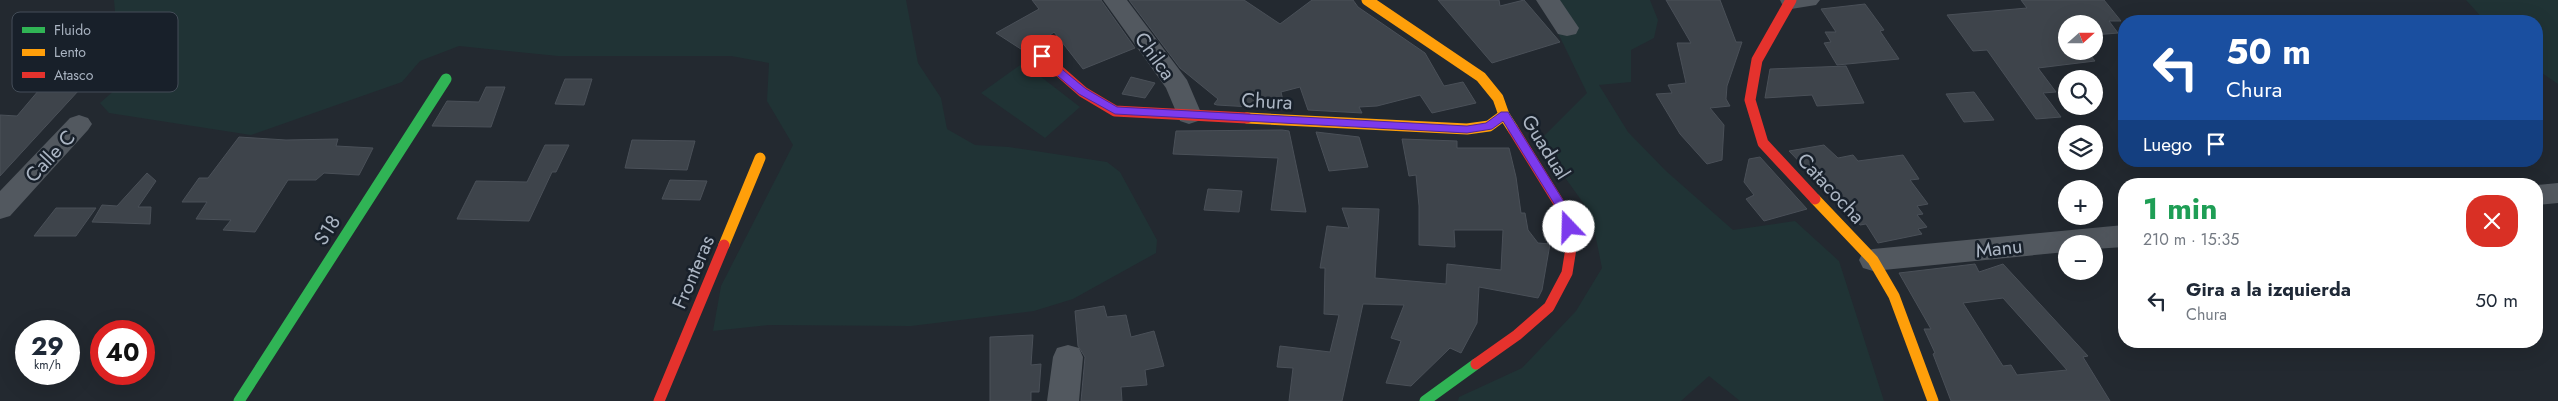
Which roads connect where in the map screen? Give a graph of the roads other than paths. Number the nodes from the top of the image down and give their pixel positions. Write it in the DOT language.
graph roads {
  1 [pos="1115,0"];
  2 [pos="1367,0"];
  3 [pos="1548,0"];
  4 [pos="1797,0"];
  5 [pos="1566,28"];
  6 [pos="1042,56"];
  7 [pos="446,80"];
  8 [pos="1504,115"];
  9 [pos="1189,116"];
  10 [pos="79,124"];
  11 [pos="760,158"];
  12 [pos="2558,193"];
  13 [pos="2543,194"];
  14 [pos="0,209"];
  15 [pos="2118,237"];
  16 [pos="1874,260"];
  17 [pos="1068,357"];
  18 [pos="239,401"];
  19 [pos="660,401"];
  20 [pos="1063,401"];
  21 [pos="1426,401"];
  22 [pos="1933,401"];
  1 -- 9 [label="street, Chilca"];
  2 -- 8 [label="street, Guadual"];
  3 -- 5 [label="street"];
  4 -- 16 [label="street, Catacocha"];
  6 -- 9 [label="street, Chura"];
  7 -- 18 [label="street, S18"];
  8 -- 9 [label="street, Chura"];
  8 -- 21 [label="street, Guadual"];
  10 -- 14 [label="street, Calle C"];
  11 -- 19 [label="street, Fronteras"];
  12 -- 13 [label="street"];
  15 -- 16 [label="street, Manu"];
  16 -- 22 [label="street, Catacocha"];
  17 -- 20 [label="street"];
}
